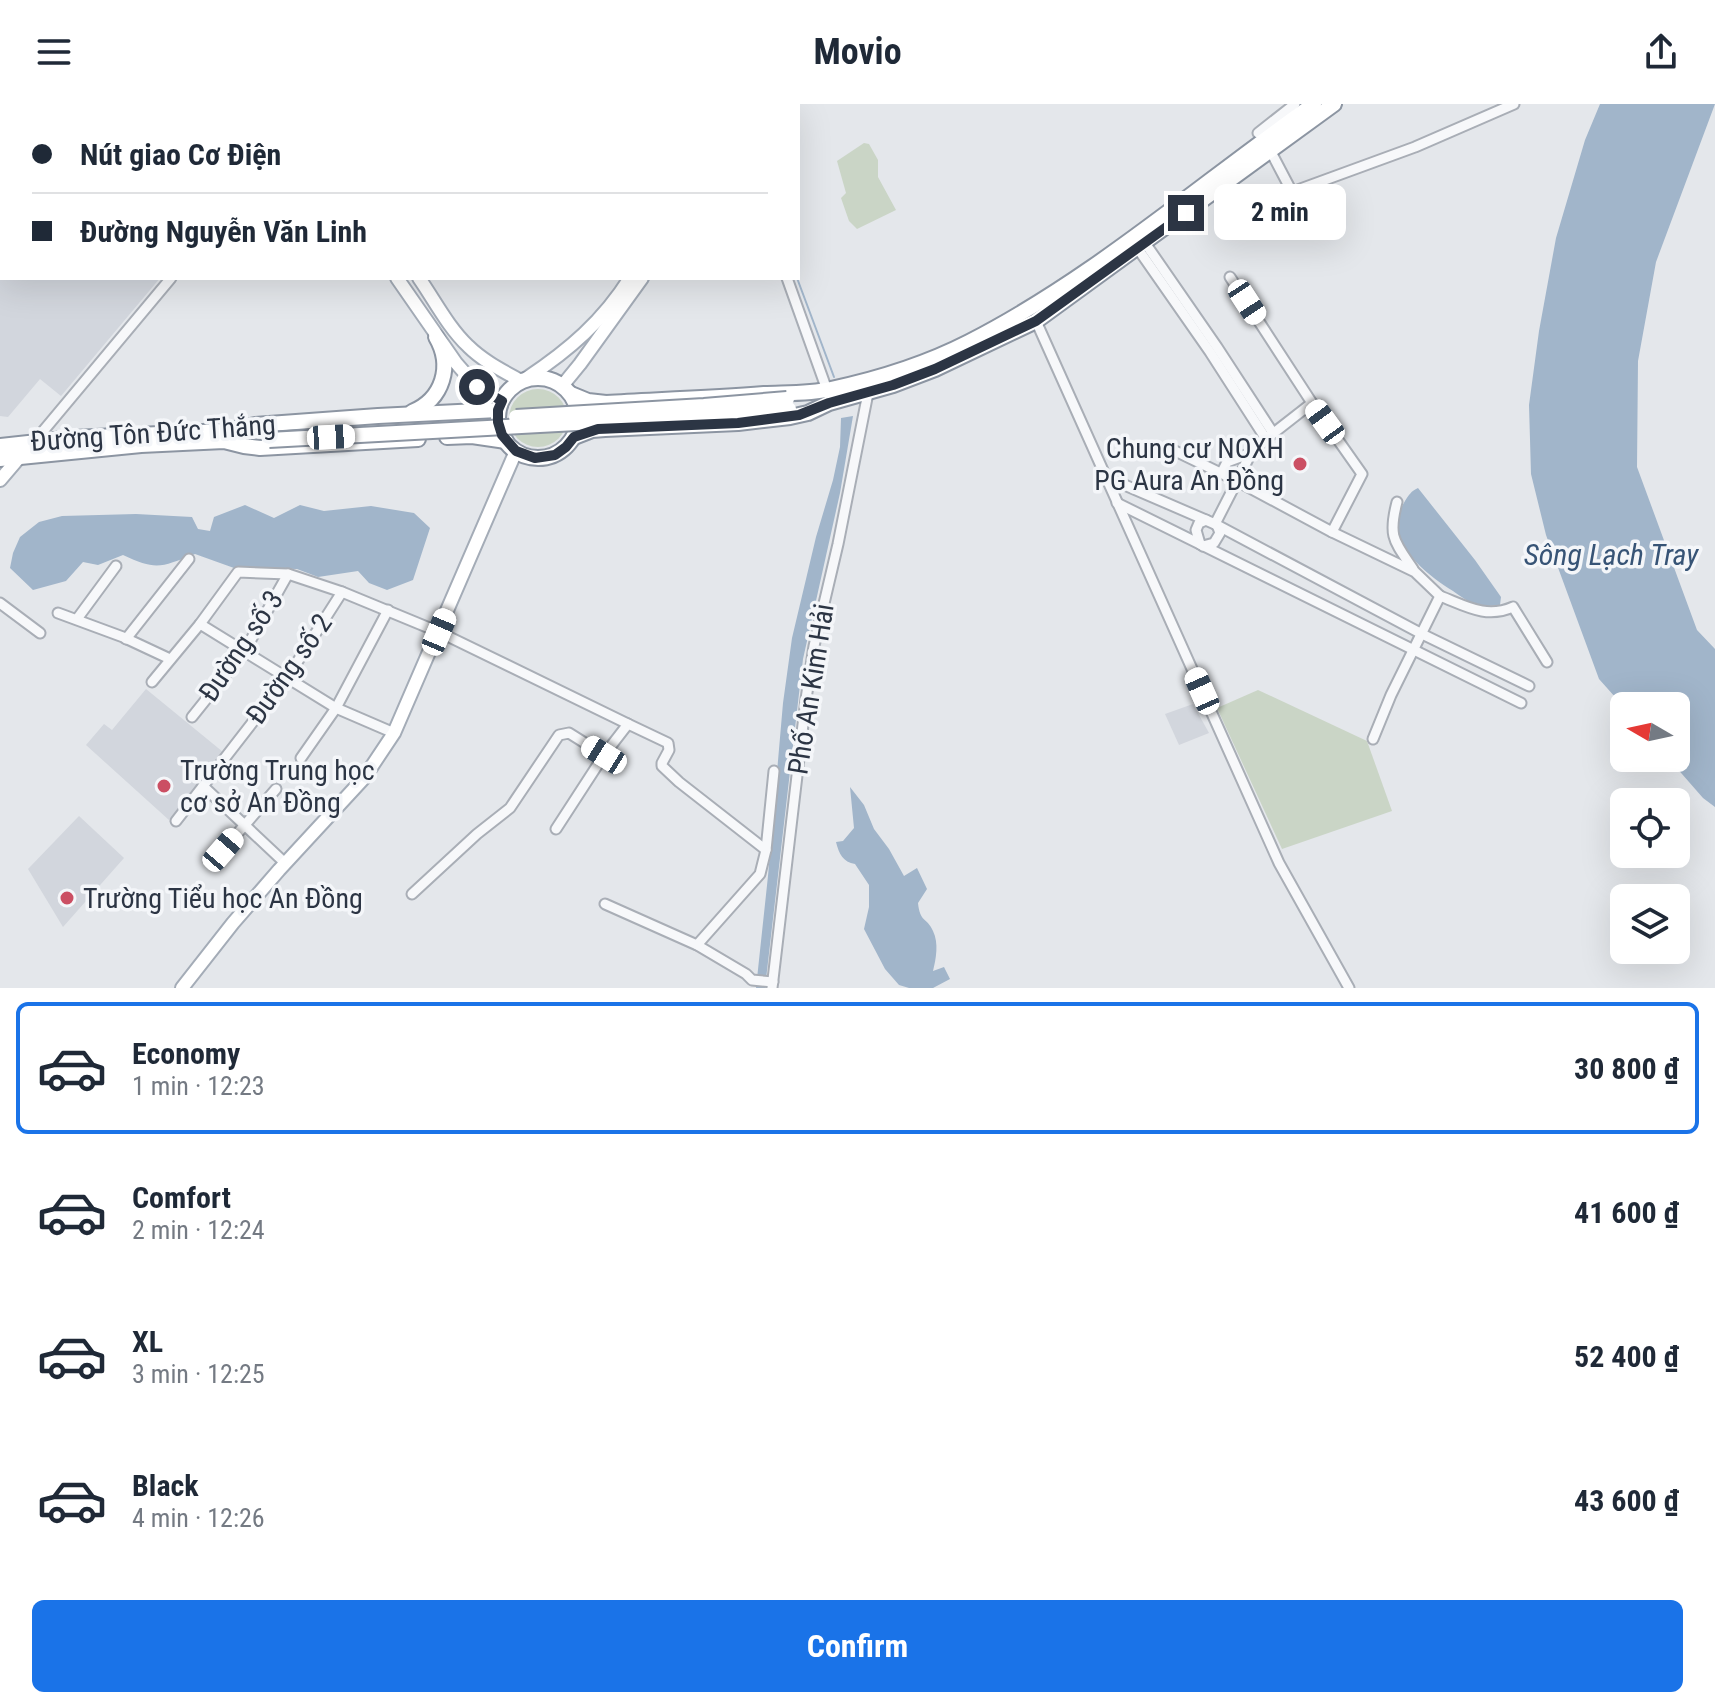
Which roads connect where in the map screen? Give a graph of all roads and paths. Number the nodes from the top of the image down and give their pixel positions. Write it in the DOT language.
graph roads {
  1 [pos="1295,104"];
  2 [pos="1314,104"];
  3 [pos="1334,104"];
  4 [pos="1510,105"];
  5 [pos="1258,133"];
  6 [pos="1270,150"];
  7 [pos="1138,242"];
  8 [pos="1230,277"];
  9 [pos="169,280"];
  10 [pos="398,280"];
  11 [pos="420,280"];
  12 [pos="629,280"];
  13 [pos="641,280"];
  14 [pos="788,280"];
  15 [pos="433,298"];
  16 [pos="418,309"];
  17 [pos="1036,321"];
  18 [pos="436,337"];
  19 [pos="524,380"];
  20 [pos="567,390"];
  21 [pos="868,393"];
  22 [pos="828,396"];
  23 [pos="1312,403"];
  24 [pos="500,406"];
  25 [pos="406,414"];
  26 [pos="224,436"];
  27 [pos="1269,436"];
  28 [pos="574,437"];
  29 [pos="34,442"];
  30 [pos="0,446"];
  31 [pos="511,446"];
  32 [pos="1171,449"];
  33 [pos="1251,453"];
  34 [pos="20,457"];
  35 [pos="0,459"];
  36 [pos="1222,472"];
  37 [pos="1106,476"];
  38 [pos="0,480"];
  39 [pos="1237,481"];
  40 [pos="1397,502"];
  41 [pos="1117,503"];
  42 [pos="1213,523"];
  43 [pos="1332,532"];
  44 [pos="1202,545"];
  45 [pos="189,559"];
  46 [pos="116,566"];
  47 [pos="1415,572"];
  48 [pos="288,574"];
  49 [pos="342,592"];
  50 [pos="1440,596"];
  51 [pos="0,603"];
  52 [pos="388,610"];
  53 [pos="58,613"];
  54 [pos="77,619"];
  55 [pos="200,624"];
  56 [pos="439,632"];
  57 [pos="40,633"];
  58 [pos="1422,634"];
  59 [pos="126,639"];
  60 [pos="1414,651"];
  61 [pos="244,652"];
  62 [pos="170,659"];
  63 [pos="1547,662"];
  64 [pos="287,678"];
  65 [pos="152,682"];
  66 [pos="1529,686"];
  67 [pos="1521,703"];
  68 [pos="336,708"];
  69 [pos="192,717"];
  70 [pos="628,724"];
  71 [pos="394,733"];
  72 [pos="1373,739"];
  73 [pos="604,755"];
  74 [pos="301,758"];
  75 [pos="774,771"];
  76 [pos="203,786"];
  77 [pos="276,789"];
  78 [pos="176,821"];
  79 [pos="245,825"];
  80 [pos="556,829"];
  81 [pos="223,850"];
  82 [pos="766,850"];
  83 [pos="285,863"];
  84 [pos="412,894"];
  85 [pos="605,904"];
  86 [pos="697,945"];
  87 [pos="771,984"];
  88 [pos="182,988"];
  89 [pos="1349,988"];
  1 -- 5 [label="street"];
  2 -- 7 [label="highway"];
  3 -- 6 [label="highway"];
  4 -- 6 [label="street"];
  6 -- 7 [label="highway"];
  7 -- 17 [label="highway"];
  7 -- 22 [label="highway"];
  7 -- 27 [label="street"];
  8 -- 23 [label="street"];
  9 -- 29 [label="street"];
  10 -- 16 [label="main road"];
  11 -- 15 [label="main road"];
  12 -- 19 [label="main road"];
  13 -- 20 [label="main road"];
  14 -- 22 [label="street"];
  15 -- 16 [label="main road"];
  15 -- 19 [label="main road"];
  16 -- 18 [label="main road"];
  17 -- 21 [label="highway"];
  17 -- 37 [label="street"];
  18 -- 24 [label="main road"];
  18 -- 25 [label="highway"];
  19 -- 20 [label="highway"];
  19 -- 24 [label="highway"];
  20 -- 22 [label="highway"];
  20 -- 28 [label="highway"];
  21 -- 22 [label="highway"];
  21 -- 87 [label="street, Phố An Kim Hải"];
  22 -- 26 [label="highway, bridge"];
  22 -- 28 [label="highway"];
  23 -- 27 [label="street"];
  23 -- 43 [label="street"];
  24 -- 25 [label="highway, Đường Tôn Đức Thắng"];
  24 -- 31 [label="highway"];
  25 -- 26 [label="highway, Đường Tôn Đức Thắng"];
  26 -- 29 [label="highway, Đường Tôn Đức Thắng"];
  26 -- 31 [label="highway, Đường Tôn Đức Thắng"];
  26 -- 34 [label="highway, Đường Tôn Đức Thắng"];
  27 -- 33 [label="street"];
  28 -- 31 [label="highway"];
  29 -- 30 [label="highway, Đường Tôn Đức Thắng"];
  29 -- 34 [label="main road"];
  31 -- 56 [label="main road"];
  32 -- 36 [label="street"];
  33 -- 36 [label="street"];
  33 -- 39 [label="street"];
  34 -- 35 [label="highway, Đường Tôn Đức Thắng"];
  34 -- 38 [label="main road"];
  36 -- 39 [label="street"];
  37 -- 41 [label="street"];
  37 -- 42 [label="street"];
  39 -- 42 [label="street"];
  39 -- 43 [label="street"];
  40 -- 47 [label="street"];
  41 -- 44 [label="street"];
  41 -- 89 [label="street"];
  42 -- 44 [label="street"];
  42 -- 44 [label="street"];
  42 -- 58 [label="street"];
  43 -- 47 [label="street"];
  44 -- 60 [label="street"];
  45 -- 59 [label="street"];
  46 -- 54 [label="street"];
  47 -- 50 [label="street"];
  48 -- 49 [label="street"];
  48 -- 55 [label="street"];
  48 -- 61 [label="street, Đường số 3"];
  49 -- 52 [label="street"];
  49 -- 64 [label="street, Đường số 2"];
  50 -- 58 [label="street"];
  50 -- 63 [label="street"];
  51 -- 57 [label="street"];
  52 -- 56 [label="street"];
  52 -- 68 [label="street"];
  53 -- 54 [label="street"];
  54 -- 59 [label="street"];
  55 -- 61 [label="street"];
  55 -- 62 [label="street"];
  56 -- 70 [label="street"];
  56 -- 71 [label="main road"];
  58 -- 60 [label="street"];
  58 -- 66 [label="street"];
  59 -- 62 [label="street"];
  60 -- 67 [label="street"];
  60 -- 72 [label="street"];
  61 -- 64 [label="street"];
  61 -- 69 [label="street, Đường số 3"];
  62 -- 65 [label="street"];
  64 -- 68 [label="street"];
  64 -- 76 [label="street, Đường số 2"];
  68 -- 71 [label="street"];
  68 -- 74 [label="street"];
  70 -- 73 [label="street"];
  70 -- 82 [label="street"];
  71 -- 83 [label="main road"];
  73 -- 80 [label="street"];
  73 -- 84 [label="street"];
  75 -- 82 [label="street"];
  76 -- 78 [label="street, Đường số 2"];
  76 -- 79 [label="street"];
  77 -- 79 [label="street"];
  79 -- 81 [label="street"];
  79 -- 83 [label="street"];
  82 -- 86 [label="street"];
  83 -- 88 [label="main road"];
  85 -- 86 [label="street"];
  86 -- 87 [label="street"];
}
